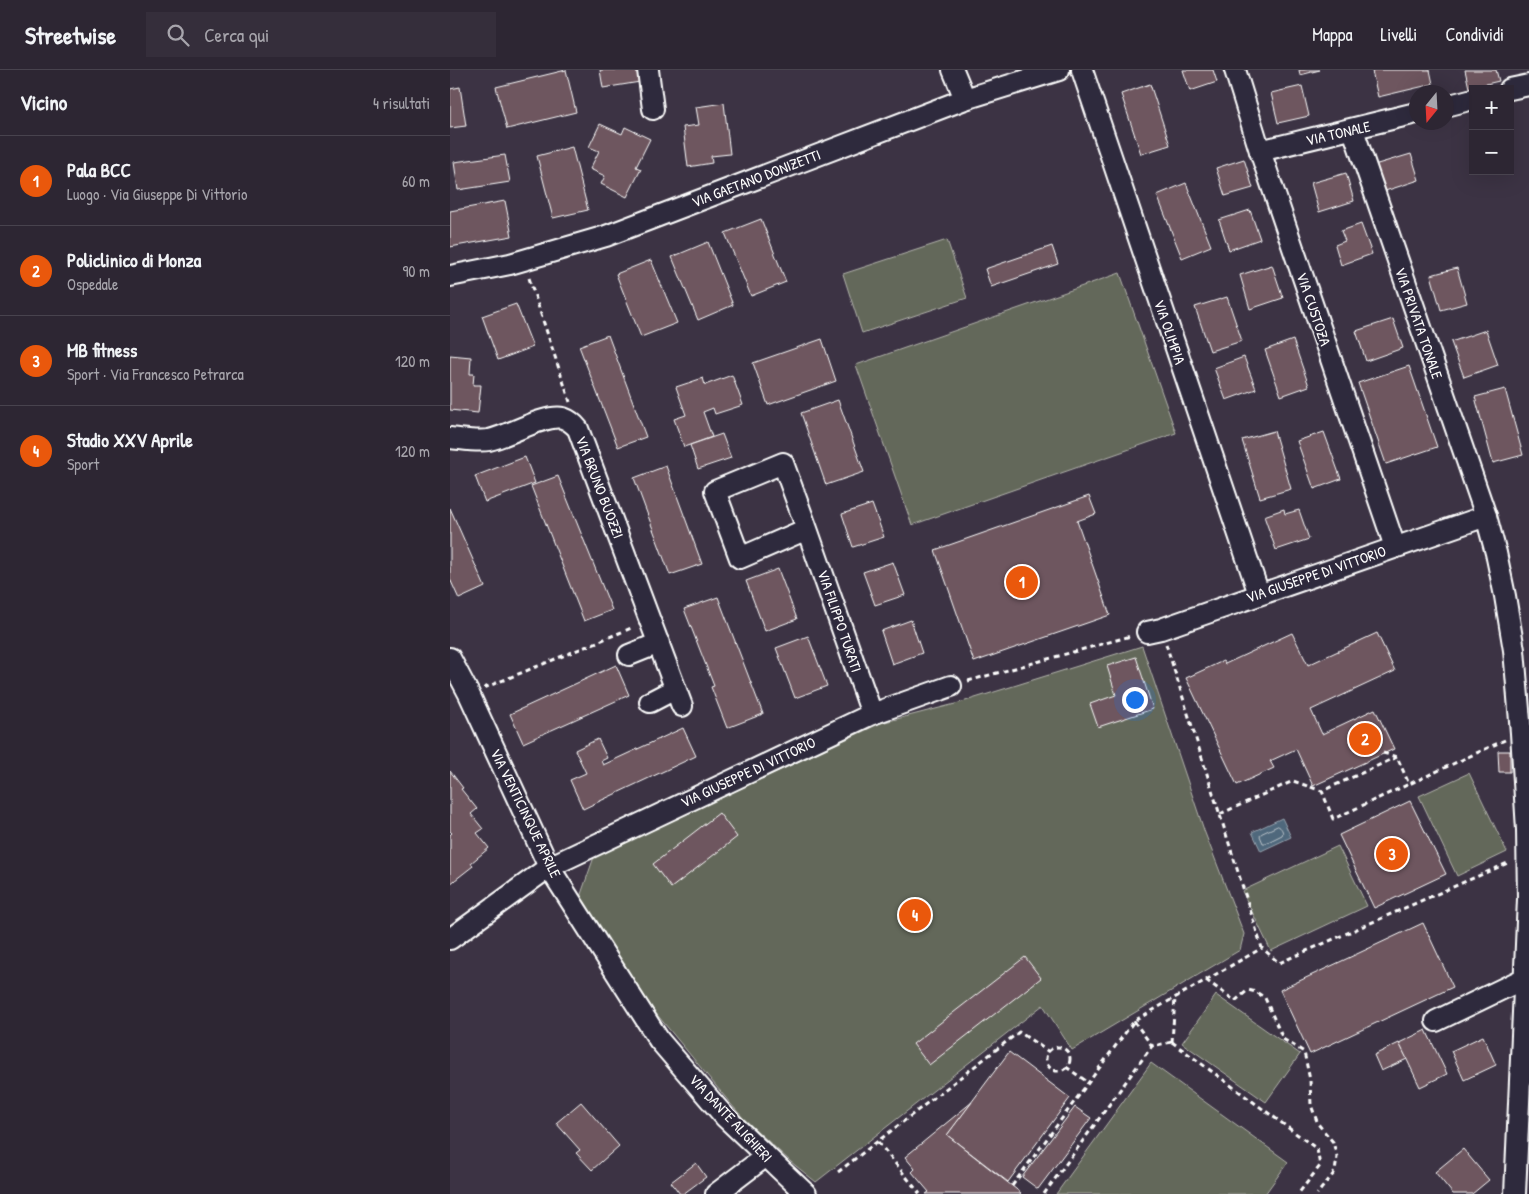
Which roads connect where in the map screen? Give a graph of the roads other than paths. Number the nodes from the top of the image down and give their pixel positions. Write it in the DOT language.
graph roads {
  1 [pos="648,70"];
  2 [pos="953,70"];
  3 [pos="1059,70"];
  4 [pos="1082,70"];
  5 [pos="1234,70"];
  6 [pos="1529,85"];
  7 [pos="1514,88"];
  8 [pos="964,99"];
  9 [pos="1469,100"];
  10 [pos="1454,104"];
  11 [pos="653,109"];
  12 [pos="1409,116"];
  13 [pos="1353,130"];
  14 [pos="1260,151"];
  15 [pos="450,276"];
  16 [pos="450,438"];
  17 [pos="1486,516"];
  18 [pos="807,529"];
  19 [pos="1395,547"];
  20 [pos="1258,594"];
  21 [pos="1154,630"];
  22 [pos="659,643"];
  23 [pos="629,655"];
  24 [pos="450,658"];
  25 [pos="951,686"];
  26 [pos="650,702"];
  27 [pos="872,714"];
  28 [pos="1528,817"];
  29 [pos="549,867"];
  30 [pos="450,939"];
  31 [pos="1523,979"];
  32 [pos="1436,1021"];
  33 [pos="659,1040"];
  34 [pos="766,1156"];
  35 [pos="716,1194"];
  36 [pos="806,1194"];
  37 [pos="1515,1194"];
  1 -- 11 [label="street"];
  2 -- 8 [label="street"];
  3 -- 8 [label="street, VIA GAETANO DONIZETTI"];
  4 -- 20 [label="street, VIA OLIMPIA"];
  5 -- 14 [label="street, VIA CUSTOZA"];
  6 -- 7 [label="street"];
  8 -- 15 [label="street, VIA GAETANO DONIZETTI"];
  9 -- 10 [label="street"];
  12 -- 13 [label="street, VIA TONALE"];
  13 -- 14 [label="street, VIA TONALE"];
  13 -- 17 [label="street, VIA PRIVATA TONALE"];
  14 -- 19 [label="street, VIA CUSTOZA"];
  16 -- 22 [label="street, VIA BRUNO BUOZZI"];
  17 -- 19 [label="street, VIA GIUSEPPE DI VITTORIO"];
  17 -- 28 [label="street, VIA PRIVATA TONALE"];
  18 -- 18 [label="street, VIA FILIPPO TURATI"];
  18 -- 27 [label="street, VIA FILIPPO TURATI"];
  19 -- 20 [label="street, VIA GIUSEPPE DI VITTORIO"];
  20 -- 21 [label="street, VIA GIUSEPPE DI VITTORIO"];
  22 -- 23 [label="street"];
  22 -- 26 [label="street, VIA BRUNO BUOZZI"];
  24 -- 29 [label="street, VIA VENTICINQUE APRILE"];
  25 -- 27 [label="street, VIA GIUSEPPE DI VITTORIO"];
  27 -- 29 [label="street, VIA GIUSEPPE DI VITTORIO"];
  28 -- 31 [label="street, VIA PRIVATA TONALE"];
  29 -- 30 [label="street, VIA GIUSEPPE DI VITTORIO"];
  29 -- 33 [label="street, VIA VENTICINQUE APRILE"];
  31 -- 32 [label="street"];
  31 -- 37 [label="street, VIA PRIVATA TONALE"];
  33 -- 34 [label="street, VIA DANTE ALIGHIERI"];
  34 -- 35 [label="street"];
  34 -- 36 [label="street, VIA DANTE ALIGHIERI"];
}
